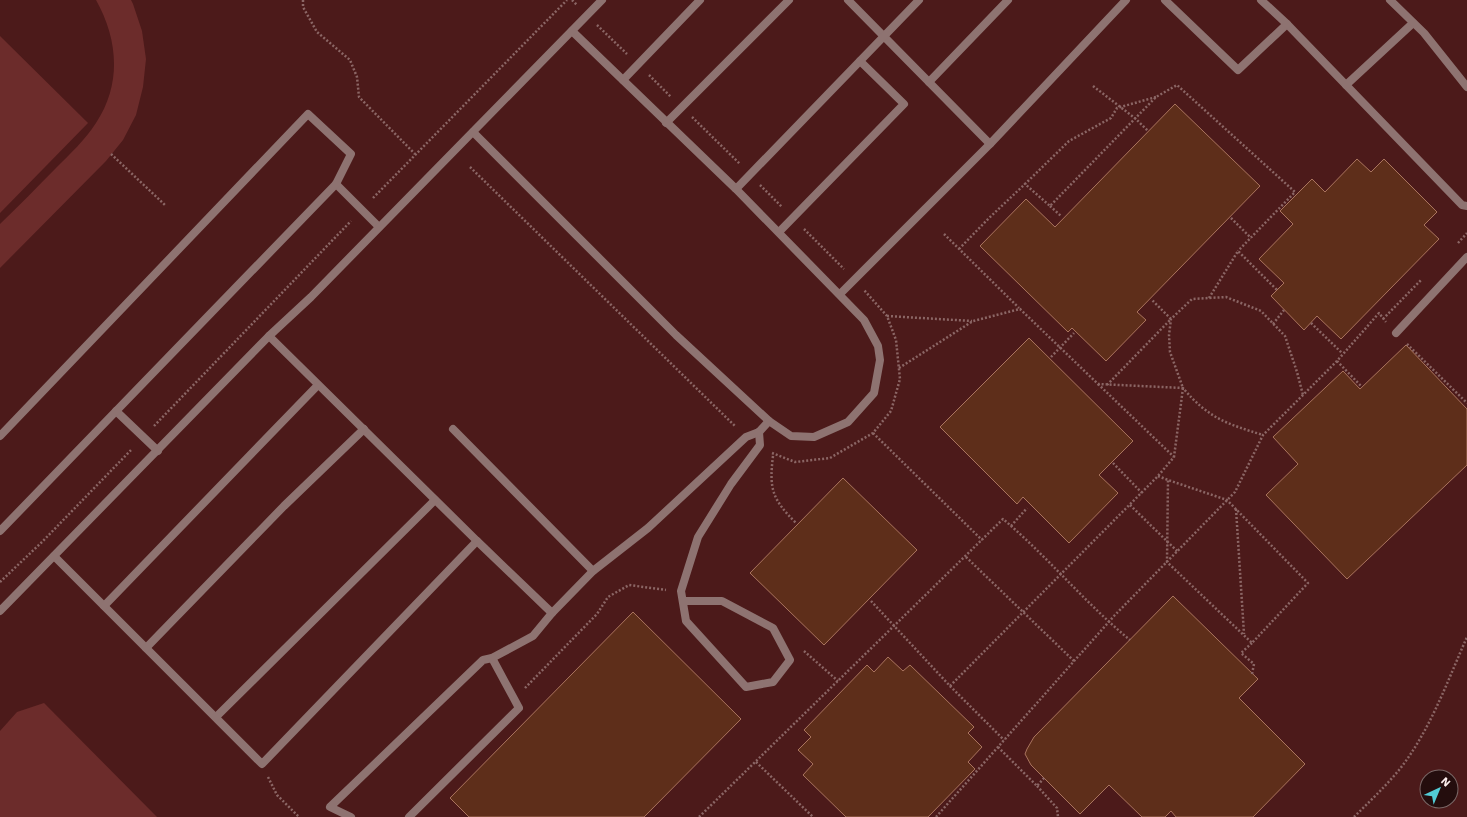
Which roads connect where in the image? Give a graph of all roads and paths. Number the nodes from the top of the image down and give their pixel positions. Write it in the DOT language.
graph roads {
  1 [pos="303,0"];
  2 [pos="567,0"];
  3 [pos="602,0"];
  4 [pos="700,0"];
  5 [pos="790,0"];
  6 [pos="848,0"];
  7 [pos="919,0"];
  8 [pos="1008,0"];
  9 [pos="1126,0"];
  10 [pos="1165,0"];
  11 [pos="1261,0"];
  12 [pos="1390,0"];
  13 [pos="1413,23"];
  14 [pos="1287,24"];
  15 [pos="572,32"];
  16 [pos="884,36"];
  17 [pos="860,61"];
  18 [pos="623,80"];
  19 [pos="929,82"];
  20 [pos="1346,85"];
  21 [pos="1093,86"];
  22 [pos="1467,87"];
  23 [pos="1156,98"];
  24 [pos="1120,107"];
  25 [pos="1136,119"];
  26 [pos="666,124"];
  27 [pos="1148,131"];
  28 [pos="473,132"];
  29 [pos="990,144"];
  30 [pos="111,154"];
  31 [pos="415,154"];
  32 [pos="336,184"];
  33 [pos="1025,184"];
  34 [pos="736,189"];
  35 [pos="165,205"];
  36 [pos="1050,206"];
  37 [pos="1467,206"];
  38 [pos="362,210"];
  39 [pos="1060,216"];
  40 [pos="1231,218"];
  41 [pos="380,227"];
  42 [pos="779,232"];
  43 [pos="944,234"];
  44 [pos="1251,238"];
  45 [pos="959,249"];
  46 [pos="1238,252"];
  47 [pos="1467,256"];
  48 [pos="1277,290"];
  49 [pos="840,294"];
  50 [pos="1209,298"];
  51 [pos="1152,300"];
  52 [pos="1020,309"];
  53 [pos="1284,310"];
  54 [pos="887,316"];
  55 [pos="1171,319"];
  56 [pos="973,321"];
  57 [pos="1311,323"];
  58 [pos="1273,324"];
  59 [pos="1074,333"];
  60 [pos="1396,333"];
  61 [pos="269,336"];
  62 [pos="1060,348"];
  63 [pos="1342,353"];
  64 [pos="1051,357"];
  65 [pos="1337,361"];
  66 [pos="900,368"];
  67 [pos="1098,384"];
  68 [pos="318,385"];
  69 [pos="1107,386"];
  70 [pos="1362,387"];
  71 [pos="1183,388"];
  72 [pos="1303,396"];
  73 [pos="1467,403"];
  74 [pos="116,411"];
  75 [pos="769,421"];
  76 [pos="364,429"];
  77 [pos="453,429"];
  78 [pos="759,432"];
  79 [pos="873,433"];
  80 [pos="1263,435"];
  81 [pos="0,436"];
  82 [pos="144,437"];
  83 [pos="158,451"];
  84 [pos="774,453"];
  85 [pos="1174,457"];
  86 [pos="1113,463"];
  87 [pos="1158,476"];
  88 [pos="1168,480"];
  89 [pos="1142,493"];
  90 [pos="436,500"];
  91 [pos="1227,500"];
  92 [pos="1130,505"];
  93 [pos="1027,508"];
  94 [pos="1236,509"];
  95 [pos="796,524"];
  96 [pos="1011,526"];
  97 [pos="0,531"];
  98 [pos="477,540"];
  99 [pos="982,540"];
  100 [pos="1167,542"];
  101 [pos="1177,551"];
  102 [pos="54,556"];
  103 [pos="966,557"];
  104 [pos="1167,562"];
  105 [pos="593,572"];
  106 [pos="1061,573"];
  107 [pos="0,582"];
  108 [pos="681,591"];
  109 [pos="871,600"];
  110 [pos="683,601"];
  111 [pos="104,606"];
  112 [pos="0,611"];
  113 [pos="1023,612"];
  114 [pos="552,613"];
  115 [pos="1108,622"];
  116 [pos="895,626"];
  117 [pos="1244,635"];
  118 [pos="1467,636"];
  119 [pos="1130,640"];
  120 [pos="1252,643"];
  121 [pos="146,648"];
  122 [pos="801,648"];
  123 [pos="492,658"];
  124 [pos="1074,661"];
  125 [pos="1252,674"];
  126 [pos="838,681"];
  127 [pos="950,686"];
  128 [pos="514,700"];
  129 [pos="216,717"];
  130 [pos="1004,740"];
  131 [pos="998,746"];
  132 [pos="756,762"];
  133 [pos="262,764"];
  134 [pos="1044,778"];
  135 [pos="1037,786"];
  136 [pos="299,817"];
  137 [pos="351,817"];
  138 [pos="409,817"];
  139 [pos="699,817"];
  140 [pos="813,817"];
  141 [pos="936,817"];
  142 [pos="1058,817"];
  143 [pos="1354,817"];
  1 -- 31 [label="path"];
  2 -- 31 [label="path"];
  3 -- 15 [label="street"];
  4 -- 18 [label="street"];
  5 -- 26 [label="street"];
  6 -- 16 [label="street"];
  7 -- 16 [label="street"];
  8 -- 19 [label="street"];
  9 -- 29 [label="street"];
  10 -- 14 [label="street"];
  11 -- 14 [label="street"];
  12 -- 13 [label="street"];
  13 -- 20 [label="street"];
  13 -- 22 [label="street"];
  14 -- 20 [label="street"];
  15 -- 18 [label="street"];
  15 -- 28 [label="street"];
  16 -- 17 [label="street"];
  16 -- 19 [label="street"];
  17 -- 34 [label="street"];
  17 -- 42 [label="street"];
  18 -- 26 [label="street"];
  19 -- 29 [label="street"];
  20 -- 37 [label="street"];
  21 -- 24 [label="path"];
  23 -- 24 [label="path"];
  23 -- 25 [label="path"];
  23 -- 44 [label="path"];
  24 -- 25 [label="path"];
  24 -- 33 [label="path"];
  25 -- 27 [label="path"];
  25 -- 36 [label="path"];
  26 -- 34 [label="street"];
  28 -- 41 [label="street"];
  28 -- 75 [label="street"];
  29 -- 49 [label="street"];
  30 -- 35 [label="path"];
  31 -- 38 [label="path"];
  32 -- 38 [label="street"];
  32 -- 74 [label="street"];
  32 -- 81 [label="street"];
  33 -- 36 [label="path"];
  33 -- 45 [label="path"];
  34 -- 42 [label="street"];
  36 -- 39 [label="path"];
  38 -- 41 [label="street"];
  38 -- 82 [label="path"];
  40 -- 44 [label="path"];
  41 -- 61 [label="street"];
  42 -- 49 [label="street"];
  43 -- 45 [label="path"];
  44 -- 46 [label="path"];
  45 -- 52 [label="path"];
  46 -- 48 [label="path"];
  46 -- 50 [label="path"];
  47 -- 60 [label="street"];
  49 -- 75 [label="street"];
  50 -- 55 [label="path"];
  50 -- 58 [label="path"];
  51 -- 55 [label="path"];
  52 -- 56 [label="path"];
  52 -- 62 [label="path"];
  53 -- 58 [label="path"];
  54 -- 56 [label="path"];
  55 -- 69 [label="path"];
  55 -- 71 [label="path"];
  56 -- 66 [label="path"];
  57 -- 63 [label="path"];
  58 -- 72 [label="path"];
  59 -- 62 [label="path"];
  60 -- 63 [label="path"];
  60 -- 73 [label="path"];
  61 -- 68 [label="street"];
  61 -- 83 [label="street"];
  62 -- 64 [label="path"];
  62 -- 67 [label="path"];
  63 -- 65 [label="path"];
  65 -- 70 [label="path"];
  65 -- 72 [label="path"];
  67 -- 69 [label="path"];
  67 -- 85 [label="path"];
  68 -- 76 [label="street"];
  68 -- 111 [label="street"];
  69 -- 71 [label="path"];
  71 -- 80 [label="path"];
  71 -- 85 [label="path"];
  72 -- 80 [label="path"];
  74 -- 82 [label="street"];
  74 -- 97 [label="street"];
  75 -- 78 [label="street"];
  76 -- 90 [label="street"];
  76 -- 121 [label="street"];
  77 -- 105 [label="street"];
  78 -- 105 [label="street"];
  78 -- 108 [label="street"];
  79 -- 99 [label="path"];
  80 -- 91 [label="path"];
  82 -- 83 [label="street"];
  82 -- 107 [label="path"];
  83 -- 102 [label="street"];
  84 -- 95 [label="path"];
  85 -- 87 [label="path"];
  86 -- 89 [label="path"];
  87 -- 88 [label="path"];
  87 -- 89 [label="path"];
  88 -- 91 [label="path"];
  88 -- 100 [label="path"];
  89 -- 92 [label="path"];
  90 -- 98 [label="street"];
  90 -- 129 [label="street"];
  91 -- 94 [label="path"];
  91 -- 101 [label="path"];
  92 -- 100 [label="path"];
  92 -- 106 [label="path"];
  93 -- 96 [label="path"];
  94 -- 117 [label="path"];
  94 -- 120 [label="path"];
  96 -- 99 [label="path"];
  96 -- 106 [label="path"];
  98 -- 114 [label="street"];
  98 -- 133 [label="street"];
  99 -- 103 [label="path"];
  100 -- 101 [label="path"];
  100 -- 104 [label="path"];
  101 -- 104 [label="path"];
  102 -- 111 [label="street"];
  102 -- 112 [label="street"];
  103 -- 113 [label="path"];
  103 -- 116 [label="path"];
  104 -- 115 [label="path"];
  104 -- 117 [label="path"];
  105 -- 114 [label="street"];
  106 -- 113 [label="path"];
  106 -- 115 [label="path"];
  108 -- 110 [label="street"];
  108 -- 128 [label="path"];
  109 -- 116 [label="path"];
  110 -- 110 [label="street"];
  111 -- 121 [label="street"];
  113 -- 124 [label="path"];
  113 -- 127 [label="path"];
  114 -- 123 [label="street"];
  115 -- 119 [label="path"];
  115 -- 124 [label="path"];
  116 -- 126 [label="path"];
  116 -- 127 [label="path"];
  117 -- 120 [label="path"];
  118 -- 143 [label="path"];
  120 -- 125 [label="path"];
  121 -- 129 [label="street"];
  122 -- 126 [label="path"];
  123 -- 128 [label="street"];
  123 -- 137 [label="street"];
  124 -- 130 [label="path"];
  126 -- 132 [label="path"];
  127 -- 130 [label="path"];
  128 -- 138 [label="street"];
  129 -- 133 [label="street"];
  130 -- 131 [label="path"];
  131 -- 135 [label="path"];
  131 -- 141 [label="path"];
  132 -- 139 [label="path"];
  132 -- 140 [label="path"];
  133 -- 136 [label="path"];
  134 -- 135 [label="path"];
  135 -- 142 [label="path"];
}
